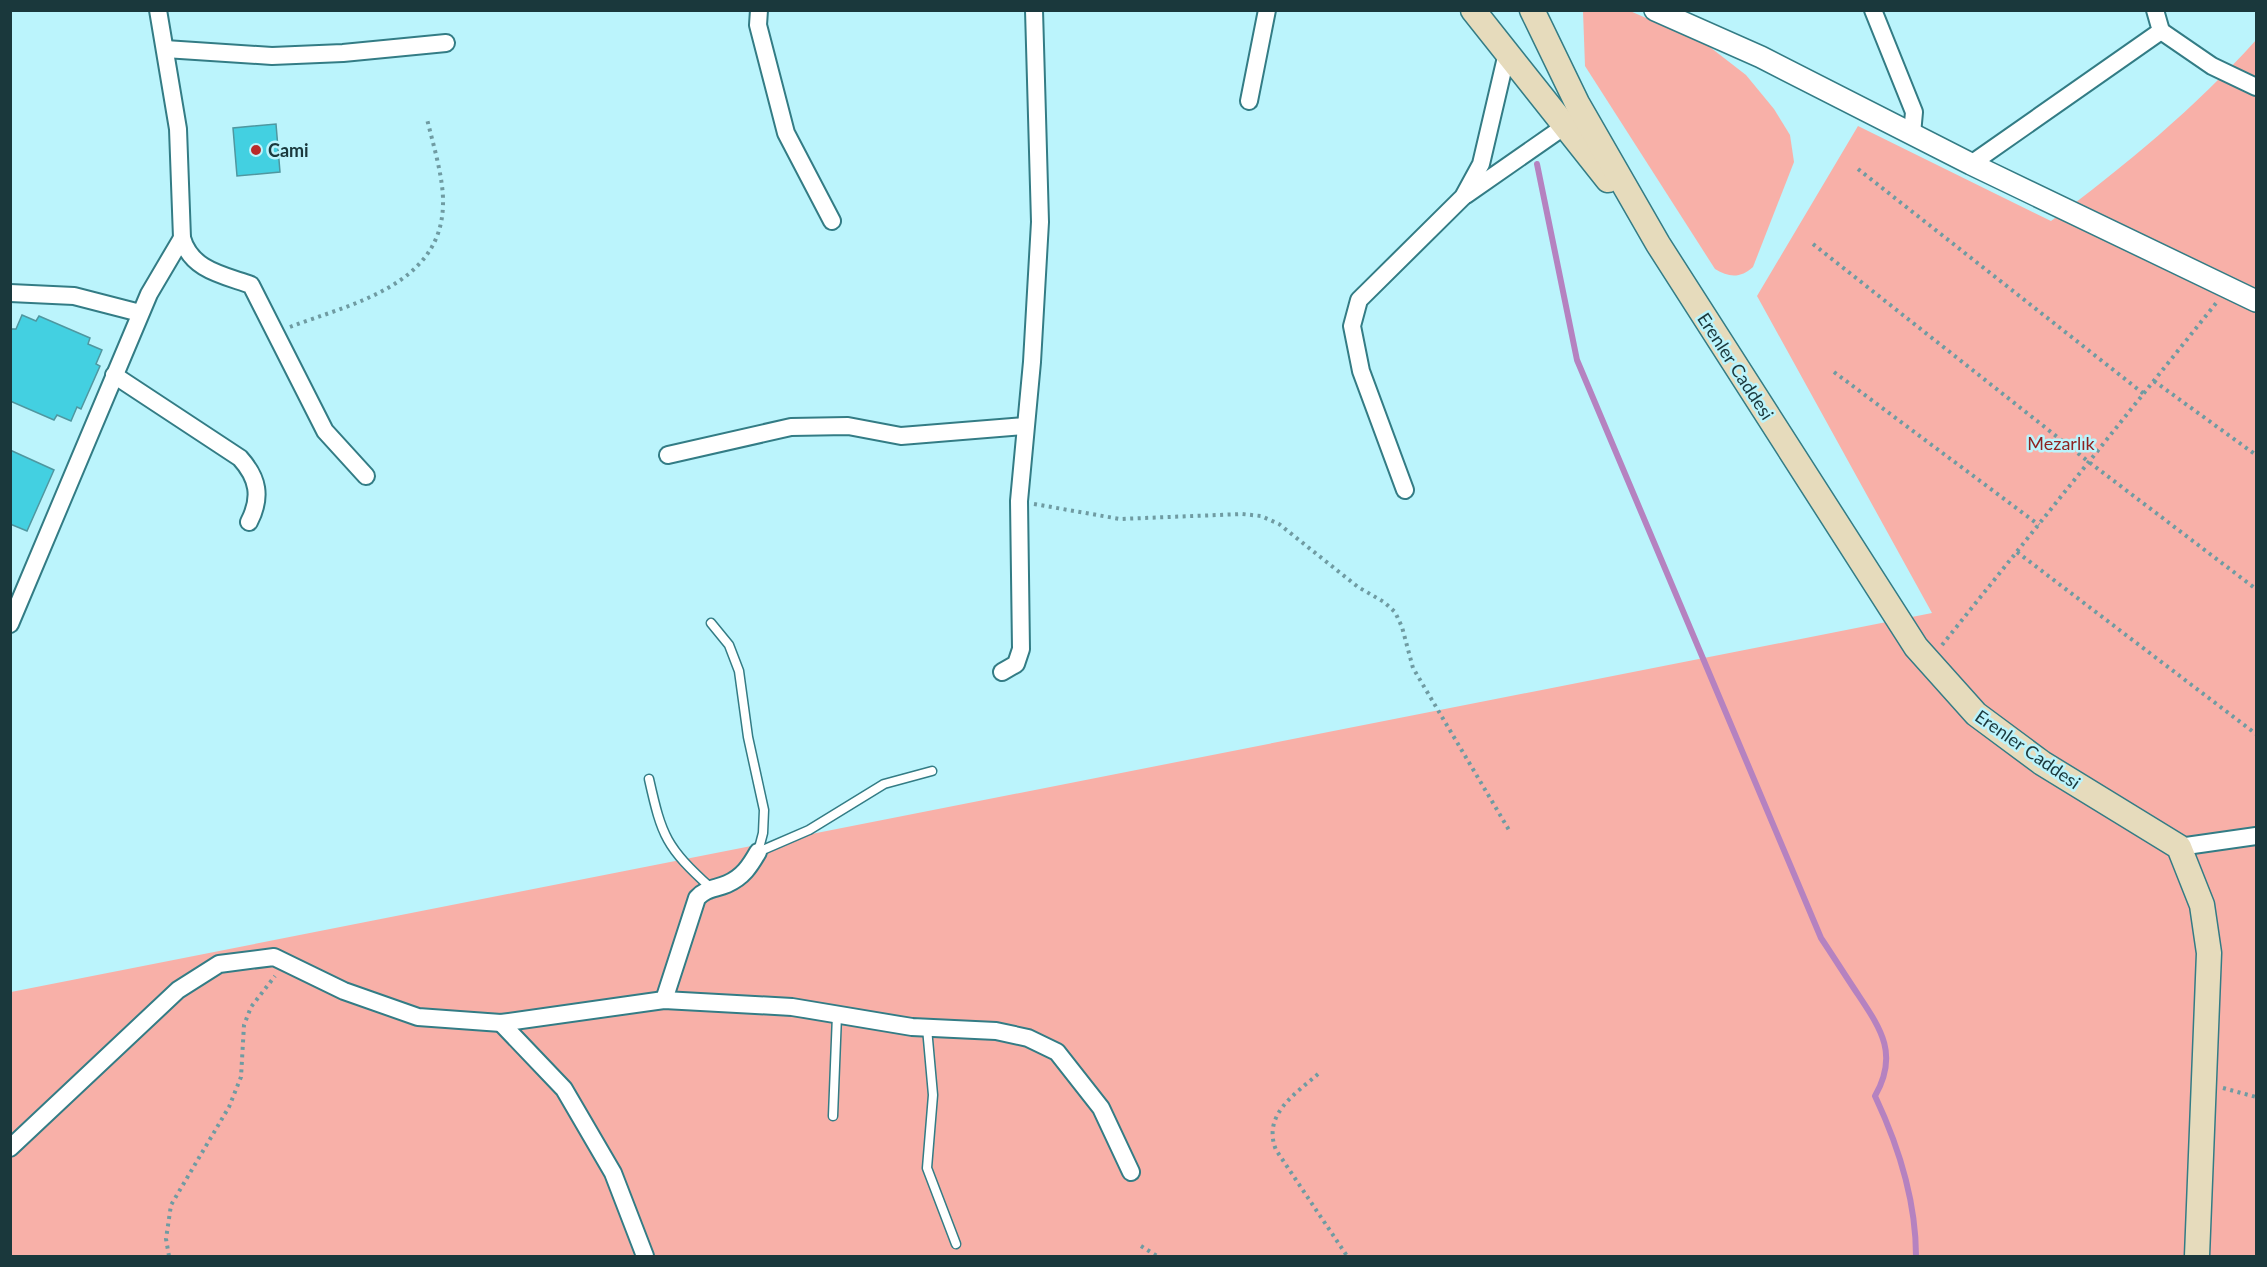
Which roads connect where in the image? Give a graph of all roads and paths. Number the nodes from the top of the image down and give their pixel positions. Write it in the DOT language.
graph roads {
  1 [pos="158,10"];
  2 [pos="759,10"];
  3 [pos="1034,10"];
  4 [pos="1268,10"];
  5 [pos="1473,10"];
  6 [pos="1655,10"];
  7 [pos="1692,10"];
  8 [pos="1873,10"];
  9 [pos="2155,10"];
  10 [pos="1539,17"];
  11 [pos="2161,31"];
  12 [pos="446,43"];
  13 [pos="165,49"];
  14 [pos="1507,53"];
  15 [pos="1761,57"];
  16 [pos="2256,87"];
  17 [pos="1249,101"];
  18 [pos="427,119"];
  19 [pos="1565,126"];
  20 [pos="1912,134"];
  21 [pos="1971,164"];
  22 [pos="1858,169"];
  23 [pos="1463,197"];
  24 [pos="832,221"];
  25 [pos="182,238"];
  26 [pos="1658,244"];
  27 [pos="1813,244"];
  28 [pos="2229,288"];
  29 [pos="10,293"];
  30 [pos="2256,301"];
  31 [pos="140,313"];
  32 [pos="275,332"];
  33 [pos="1834,372"];
  34 [pos="114,375"];
  35 [pos="2154,381"];
  36 [pos="2144,394"];
  37 [pos="1025,426"];
  38 [pos="668,455"];
  39 [pos="2256,455"];
  40 [pos="2089,462"];
  41 [pos="366,476"];
  42 [pos="1405,490"];
  43 [pos="1019,501"];
  44 [pos="249,522"];
  45 [pos="2039,525"];
  46 [pos="2017,552"];
  47 [pos="2256,589"];
  48 [pos="711,623"];
  49 [pos="10,624"];
  50 [pos="1929,662"];
  51 [pos="1002,672"];
  52 [pos="2256,734"];
  53 [pos="932,771"];
  54 [pos="649,779"];
  55 [pos="1509,830"];
  56 [pos="2256,836"];
  57 [pos="2179,847"];
  58 [pos="758,852"];
  59 [pos="711,888"];
  60 [pos="286,963"];
  61 [pos="664,1000"];
  62 [pos="837,1015"];
  63 [pos="501,1023"];
  64 [pos="927,1028"];
  65 [pos="1318,1074"];
  66 [pos="2205,1083"];
  67 [pos="2256,1097"];
  68 [pos="833,1116"];
  69 [pos="10,1149"];
  70 [pos="1131,1172"];
  71 [pos="956,1244"];
  72 [pos="1141,1246"];
  73 [pos="169,1257"];
  74 [pos="645,1257"];
  75 [pos="1156,1257"];
  76 [pos="1347,1257"];
  77 [pos="2197,1257"];
  1 -- 13 [label="street"];
  2 -- 24 [label="street"];
  3 -- 37 [label="street"];
  4 -- 17 [label="street"];
  5 -- 14 [label="main road, Erenler Caddesi"];
  6 -- 15 [label="street"];
  7 -- 15 [label="street"];
  8 -- 20 [label="street"];
  9 -- 11 [label="street"];
  10 -- 26 [label="main road, Erenler Caddesi"];
  11 -- 16 [label="street"];
  11 -- 21 [label="street"];
  12 -- 13 [label="street"];
  13 -- 25 [label="street"];
  14 -- 19 [label="main road, Erenler Caddesi"];
  14 -- 23 [label="street"];
  15 -- 20 [label="street"];
  18 -- 32 [label="path"];
  19 -- 23 [label="street"];
  19 -- 26 [label="main road, Erenler Caddesi"];
  20 -- 21 [label="street"];
  21 -- 28 [label="street"];
  22 -- 36 [label="path"];
  23 -- 42 [label="street"];
  25 -- 31 [label="street"];
  25 -- 32 [label="street"];
  26 -- 50 [label="main road, Erenler Caddesi"];
  27 -- 40 [label="path"];
  28 -- 30 [label="street"];
  28 -- 35 [label="path"];
  29 -- 31 [label="street"];
  31 -- 34 [label="street"];
  32 -- 41 [label="street"];
  33 -- 45 [label="path"];
  34 -- 44 [label="street"];
  34 -- 49 [label="street"];
  35 -- 36 [label="path"];
  35 -- 39 [label="path"];
  36 -- 40 [label="path"];
  37 -- 38 [label="street"];
  37 -- 43 [label="street"];
  40 -- 45 [label="path"];
  40 -- 47 [label="path"];
  43 -- 51 [label="street"];
  43 -- 55 [label="path"];
  45 -- 46 [label="path"];
  46 -- 50 [label="path"];
  46 -- 52 [label="path"];
  48 -- 58 [label="lane"];
  50 -- 57 [label="main road, Erenler Caddesi"];
  53 -- 58 [label="lane"];
  54 -- 59 [label="lane"];
  56 -- 57 [label="street"];
  57 -- 66 [label="main road"];
  58 -- 59 [label="street"];
  59 -- 61 [label="street"];
  60 -- 63 [label="street"];
  60 -- 69 [label="street"];
  60 -- 73 [label="path"];
  61 -- 62 [label="street"];
  61 -- 63 [label="street"];
  62 -- 64 [label="street"];
  62 -- 68 [label="lane"];
  63 -- 74 [label="street"];
  64 -- 70 [label="street"];
  64 -- 71 [label="lane"];
  65 -- 76 [label="path"];
  66 -- 67 [label="path"];
  66 -- 77 [label="main road"];
  72 -- 75 [label="path"];
}
